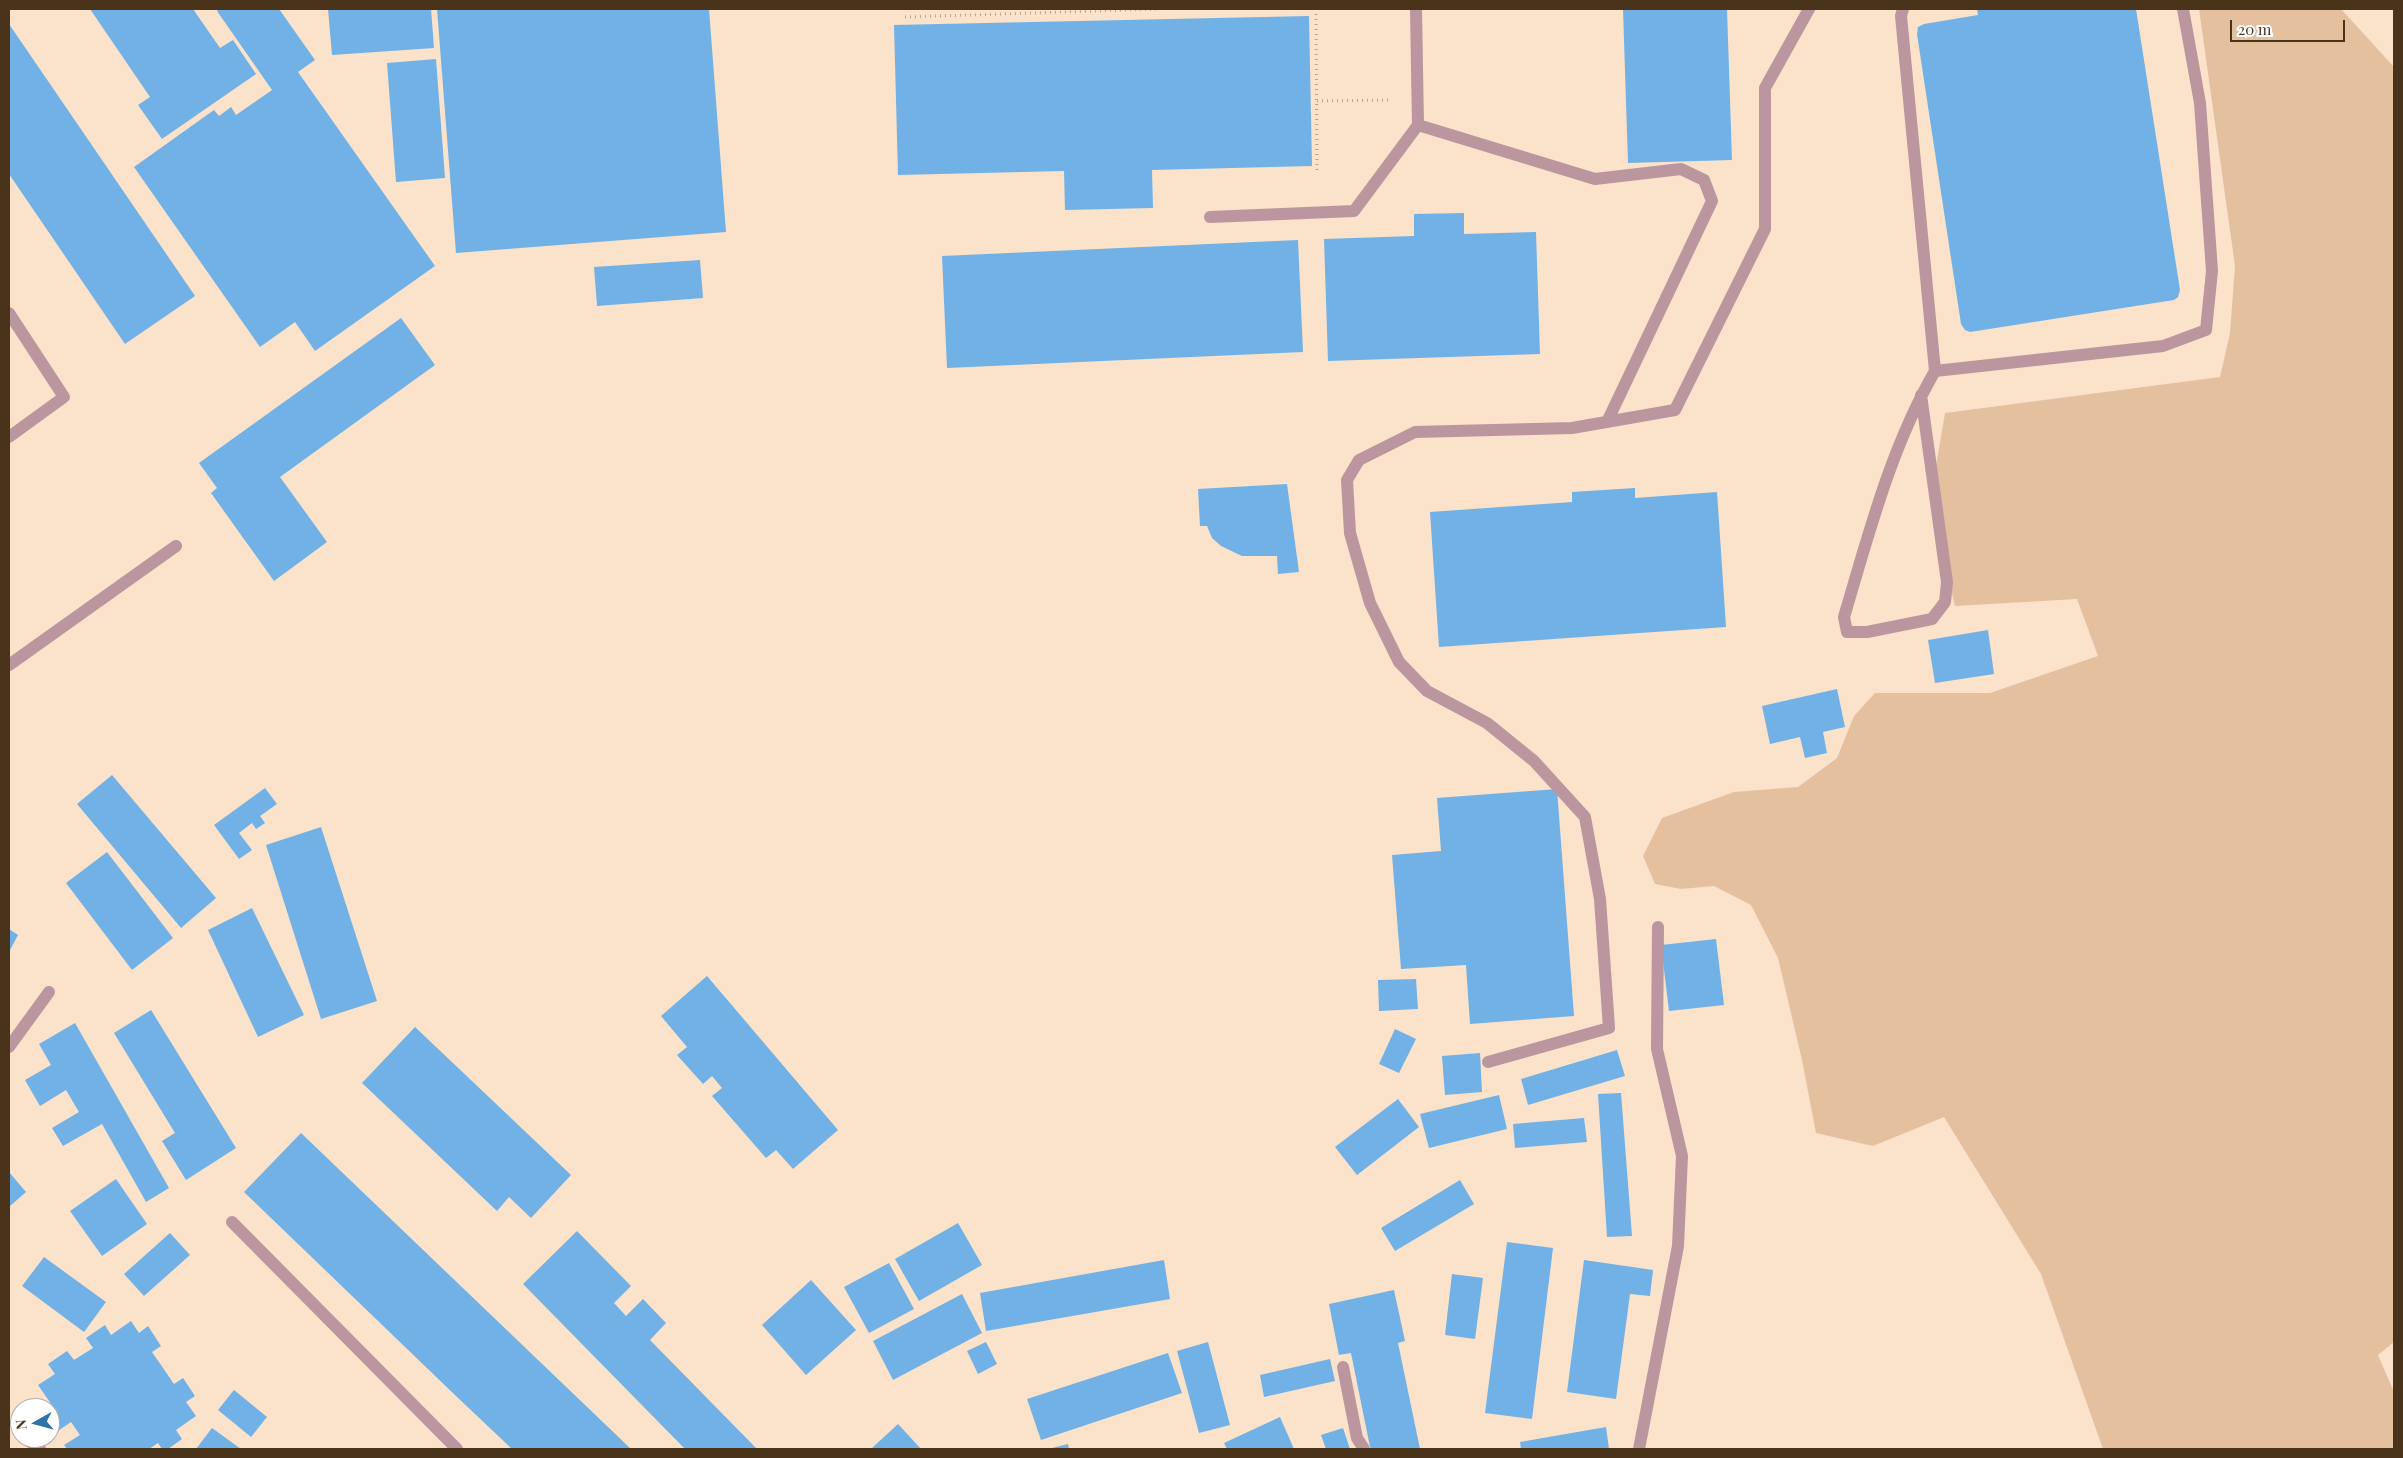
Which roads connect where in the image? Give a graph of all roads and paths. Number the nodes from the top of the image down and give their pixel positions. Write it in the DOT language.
graph roads {
  1 [pos="1014,9"];
  2 [pos="1160,9"];
  3 [pos="1316,9"];
  4 [pos="1416,9"];
  5 [pos="1809,9"];
  6 [pos="1903,9"];
  7 [pos="2183,9"];
  8 [pos="1014,14"];
  9 [pos="905,17"];
  10 [pos="1418,99"];
  11 [pos="1317,100"];
  12 [pos="1418,125"];
  13 [pos="1317,173"];
  14 [pos="1210,217"];
  15 [pos="9,313"];
  16 [pos="1935,371"];
  17 [pos="1921,396"];
  18 [pos="1607,422"];
  19 [pos="9,437"];
  20 [pos="176,546"];
  21 [pos="9,664"];
  22 [pos="1658,927"];
  23 [pos="49,992"];
  24 [pos="9,1048"];
  25 [pos="1488,1062"];
  26 [pos="232,1222"];
  27 [pos="1343,1367"];
  28 [pos="457,1449"];
  29 [pos="1364,1449"];
  30 [pos="1639,1449"];
  1 -- 8 [label="path"];
  2 -- 8 [label="path"];
  3 -- 11 [label="path"];
  4 -- 10 [label="street"];
  5 -- 18 [label="street"];
  6 -- 16 [label="street"];
  7 -- 16 [label="street"];
  8 -- 9 [label="path"];
  10 -- 11 [label="path"];
  10 -- 12 [label="street"];
  11 -- 13 [label="path"];
  12 -- 14 [label="street"];
  12 -- 18 [label="street"];
  15 -- 19 [label="street"];
  16 -- 17 [label="street"];
  17 -- 17 [label="street"];
  18 -- 25 [label="street"];
  20 -- 21 [label="street"];
  22 -- 30 [label="street"];
  23 -- 24 [label="street"];
  26 -- 28 [label="street"];
  27 -- 29 [label="street"];
}
